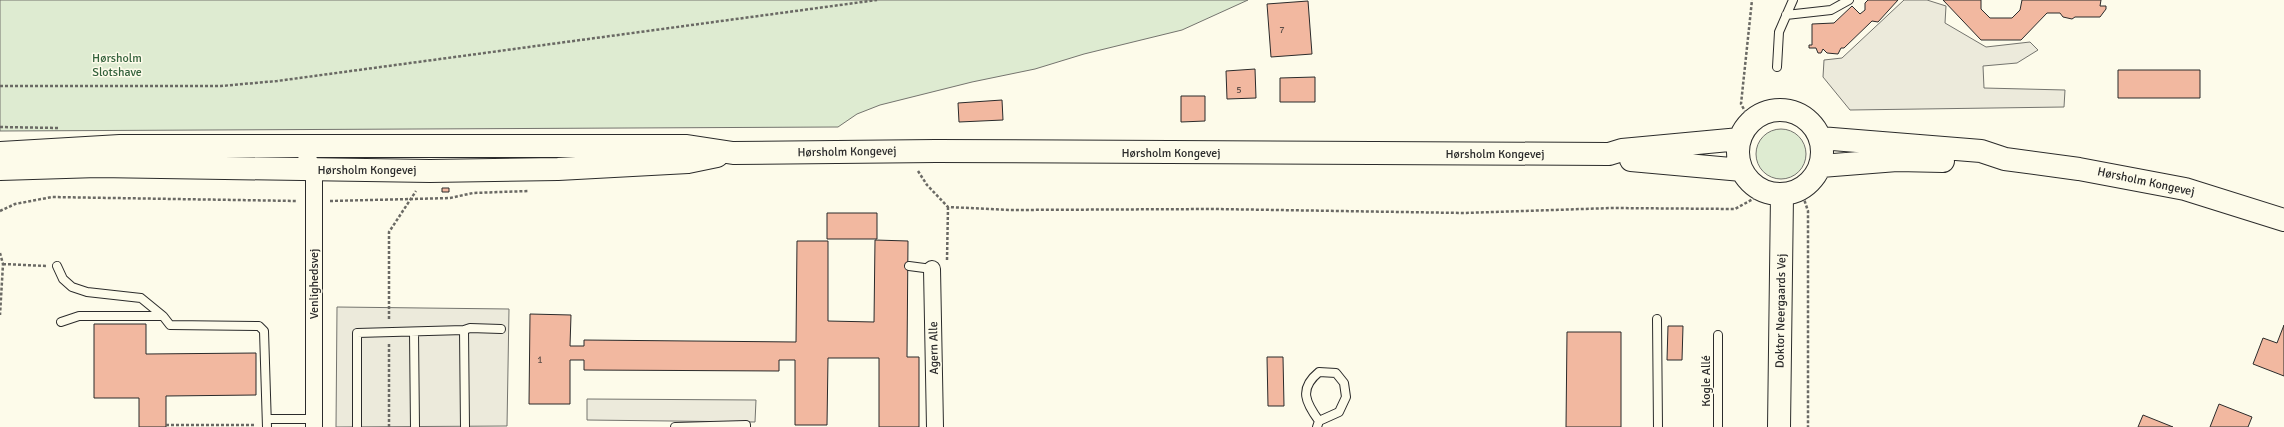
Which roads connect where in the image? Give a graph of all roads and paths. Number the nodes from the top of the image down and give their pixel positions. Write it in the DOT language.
graph roads {
  1 [pos="877,0"];
  2 [pos="1752,0"];
  3 [pos="1792,0"];
  4 [pos="1849,0"];
  5 [pos="1786,15"];
  6 [pos="1778,67"];
  7 [pos="0,86"];
  8 [pos="1746,130"];
  9 [pos="1820,138"];
  10 [pos="301,145"];
  11 [pos="553,146"];
  12 [pos="0,153"];
  13 [pos="733,153"];
  14 [pos="1609,154"];
  15 [pos="2005,159"];
  16 [pos="1821,166"];
  17 [pos="0,169"];
  18 [pos="314,170"];
  19 [pos="1742,170"];
  20 [pos="430,171"];
  21 [pos="1783,192"];
  22 [pos="2284,220"];
  23 [pos="0,253"];
  24 [pos="2,264"];
  25 [pos="57,266"];
  26 [pos="909,266"];
  27 [pos="932,269"];
  28 [pos="0,315"];
  29 [pos="163,316"];
  30 [pos="1657,319"];
  31 [pos="61,322"];
  32 [pos="501,329"];
  33 [pos="464,330"];
  34 [pos="389,332"];
  35 [pos="414,332"];
  36 [pos="1718,335"];
  37 [pos="314,423"];
  38 [pos="267,424"];
  39 [pos="1318,424"];
  40 [pos="166,425"];
  41 [pos="357,427"];
  42 [pos="388,427"];
  43 [pos="415,427"];
  44 [pos="465,427"];
  45 [pos="675,427"];
  46 [pos="746,427"];
  47 [pos="935,427"];
  48 [pos="1658,427"];
  49 [pos="1718,427"];
  50 [pos="1779,427"];
  51 [pos="1808,427"];
  1 -- 7 [label="path"];
  2 -- 8 [label="path"];
  3 -- 5 [label="lane"];
  4 -- 5 [label="lane"];
  5 -- 6 [label="lane"];
  8 -- 9 [label="main road"];
  8 -- 14 [label="main road, Hørsholm Kongevej"];
  8 -- 19 [label="main road"];
  9 -- 15 [label="main road, Hørsholm Kongevej"];
  9 -- 16 [label="main road"];
  10 -- 11 [label="main road, Hørsholm Kongevej"];
  10 -- 12 [label="main road, Hørsholm Kongevej"];
  10 -- 18 [label="street, Venlighedsvej"];
  11 -- 13 [label="main road, Hørsholm Kongevej"];
  11 -- 18 [label="main road"];
  13 -- 14 [label="main road, Hørsholm Kongevej"];
  13 -- 20 [label="main road, Hørsholm Kongevej"];
  14 -- 19 [label="main road, Hørsholm Kongevej"];
  15 -- 16 [label="main road, Hørsholm Kongevej"];
  15 -- 22 [label="main road, Hørsholm Kongevej"];
  16 -- 21 [label="main road"];
  17 -- 18 [label="main road, Hørsholm Kongevej"];
  18 -- 20 [label="main road, Hørsholm Kongevej"];
  18 -- 37 [label="street, Venlighedsvej"];
  19 -- 21 [label="main road"];
  20 -- 34 [label="path"];
  21 -- 27 [label="path"];
  21 -- 50 [label="main road, Doktor Neergaards Vej"];
  21 -- 51 [label="path"];
  23 -- 24 [label="path"];
  24 -- 25 [label="path"];
  24 -- 28 [label="path"];
  25 -- 29 [label="lane"];
  26 -- 27 [label="lane"];
  27 -- 47 [label="street, Agern Alle"];
  29 -- 31 [label="lane"];
  29 -- 38 [label="lane"];
  30 -- 48 [label="lane"];
  32 -- 33 [label="lane"];
  33 -- 35 [label="lane"];
  33 -- 44 [label="lane"];
  34 -- 35 [label="lane"];
  34 -- 41 [label="lane"];
  34 -- 42 [label="path"];
  35 -- 43 [label="lane"];
  36 -- 49 [label="lane, Kogle Allé"];
  37 -- 38 [label="lane"];
  38 -- 40 [label="path"];
  39 -- 39 [label="lane"];
  45 -- 46 [label="lane"];
}
